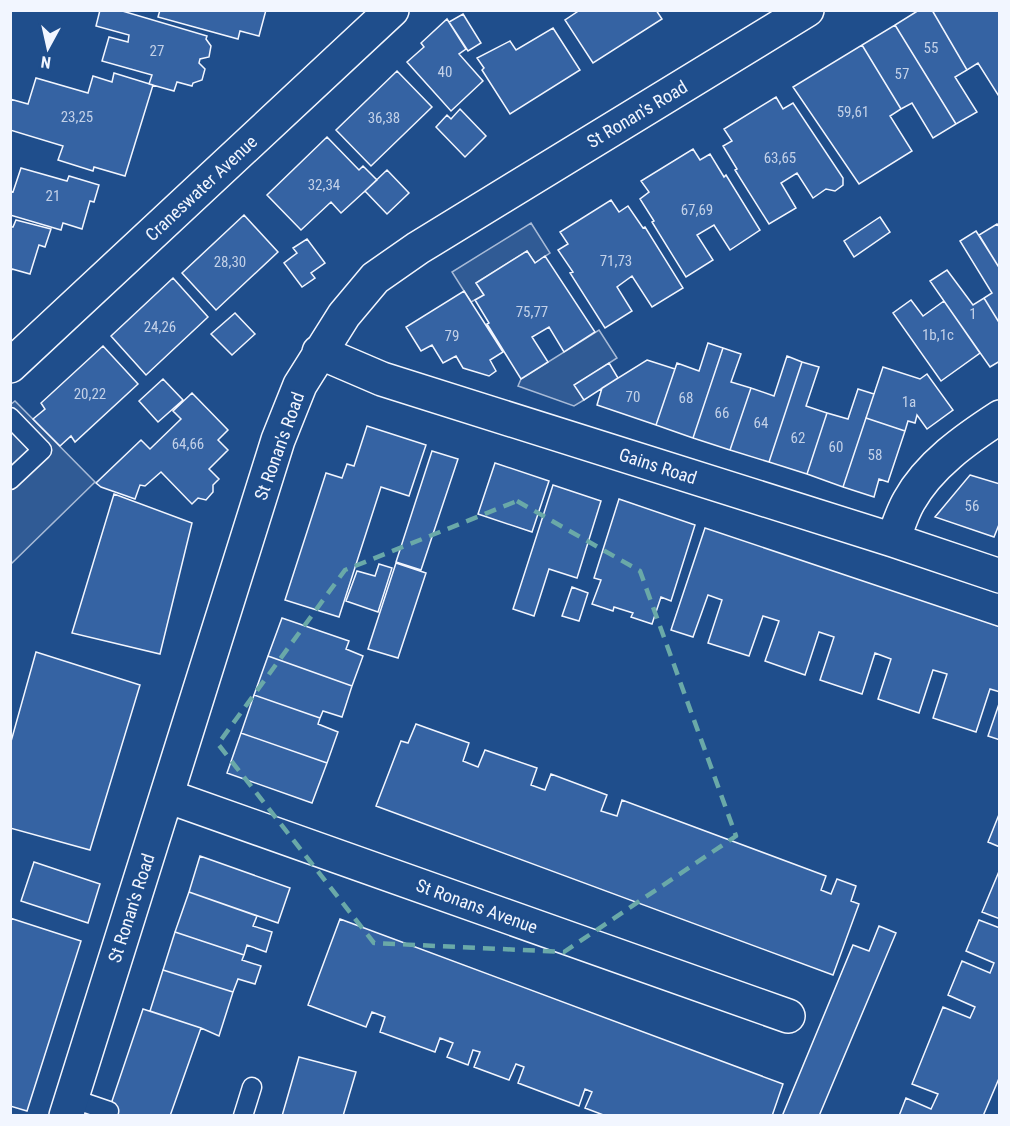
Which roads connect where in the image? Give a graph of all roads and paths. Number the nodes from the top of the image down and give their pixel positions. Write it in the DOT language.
graph roads {
  1 [pos="392,10"];
  2 [pos="807,10"];
  3 [pos="319,352"];
  4 [pos="10,366"];
  5 [pos="10,417"];
  6 [pos="999,417"];
  7 [pos="10,480"];
  8 [pos="893,540"];
  9 [pos="999,576"];
  10 [pos="167,796"];
  11 [pos="788,1016"];
  12 [pos="252,1087"];
  13 [pos="68,1107"];
  14 [pos="109,1110"];
  15 [pos="243,1116"];
  1 -- 4 [label="street, Craneswater Avenue"];
  2 -- 3 [label="street, St Ronan's Road"];
  3 -- 8 [label="street, Gains Road"];
  3 -- 10 [label="street, St Ronan's Road"];
  5 -- 7 [label="lane"];
  6 -- 8 [label="street"];
  8 -- 9 [label="street, Gains Road"];
  10 -- 11 [label="street, St Ronans Avenue"];
  10 -- 13 [label="street, St Ronan's Road"];
  12 -- 15 [label="lane"];
  13 -- 14 [label="lane"];
}
